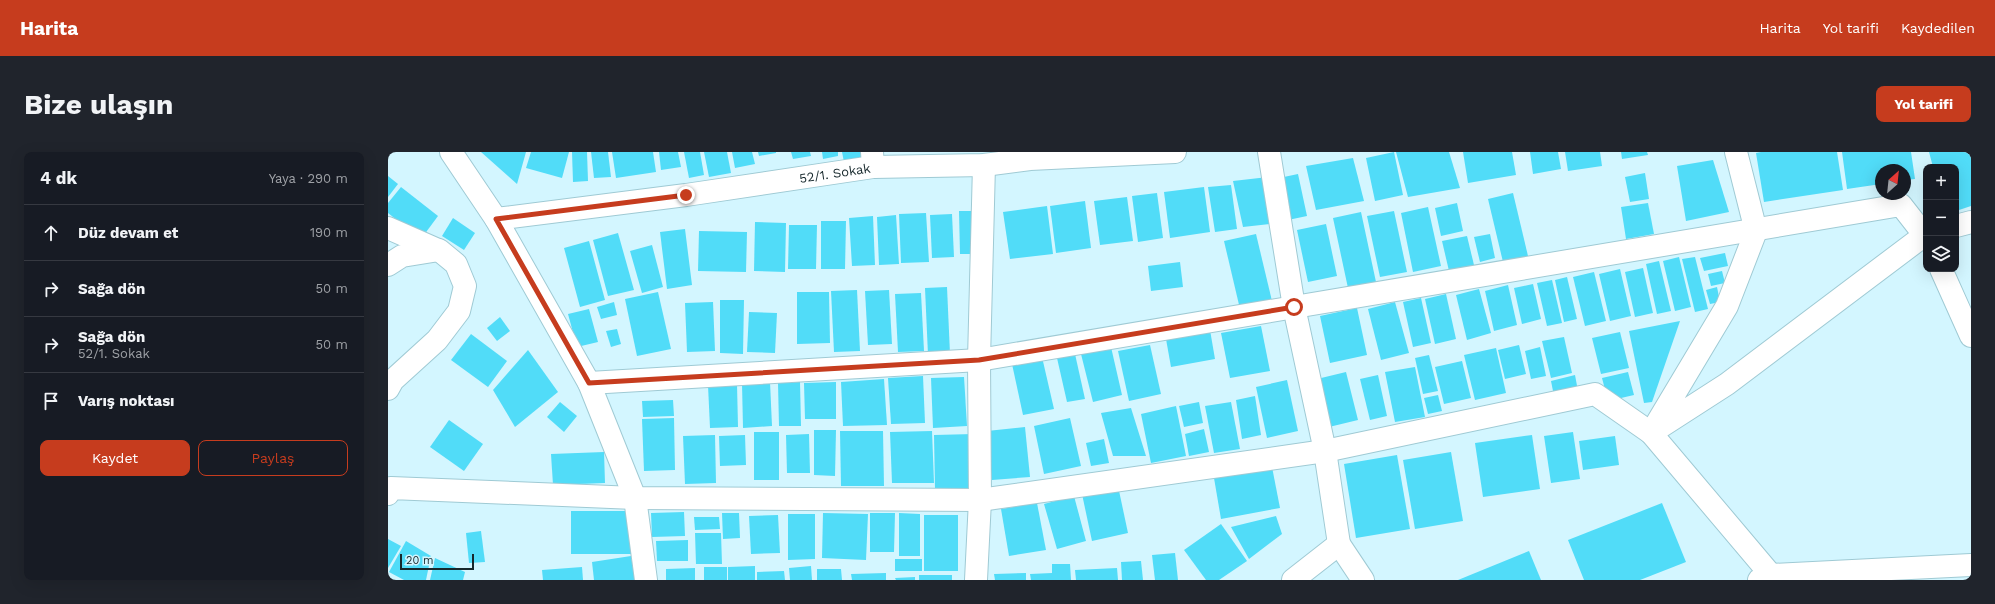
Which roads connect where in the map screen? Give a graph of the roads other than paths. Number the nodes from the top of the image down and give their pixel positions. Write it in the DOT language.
graph roads {
  1 [pos="452,152"];
  2 [pos="1176,152"];
  3 [pos="1269,152"];
  4 [pos="1736,152"];
  5 [pos="1030,155"];
  6 [pos="872,160"];
  7 [pos="984,165"];
  8 [pos="496,219"];
  9 [pos="1971,222"];
  10 [pos="1959,225"];
  11 [pos="388,228"];
  12 [pos="1756,230"];
  13 [pos="1923,231"];
  14 [pos="1925,236"];
  15 [pos="439,250"];
  16 [pos="388,265"];
  17 [pos="1942,272"];
  18 [pos="1294,307"];
  19 [pos="1971,336"];
  20 [pos="979,360"];
  21 [pos="589,383"];
  22 [pos="388,388"];
  23 [pos="1651,433"];
  24 [pos="1325,451"];
  25 [pos="388,494"];
  26 [pos="635,498"];
  27 [pos="980,500"];
  28 [pos="1339,544"];
  29 [pos="1971,565"];
  30 [pos="1767,578"];
  31 [pos="646,580"];
  32 [pos="976,580"];
  33 [pos="1293,580"];
  34 [pos="1364,580"];
  1 -- 8 [label="street"];
  2 -- 5 [label="street, 52/1. Sokak"];
  3 -- 18 [label="street"];
  4 -- 12 [label="street"];
  5 -- 7 [label="street, 52/1. Sokak"];
  6 -- 7 [label="street, 52/1. Sokak"];
  6 -- 8 [label="street, 52/1. Sokak"];
  7 -- 20 [label="street"];
  8 -- 21 [label="street"];
  9 -- 10 [label="street"];
  11 -- 15 [label="street"];
  12 -- 13 [label="street"];
  12 -- 18 [label="street"];
  12 -- 23 [label="street"];
  14 -- 23 [label="street"];
  15 -- 16 [label="street"];
  15 -- 22 [label="street"];
  17 -- 19 [label="street"];
  18 -- 20 [label="street"];
  18 -- 24 [label="street"];
  20 -- 21 [label="street"];
  20 -- 27 [label="street"];
  21 -- 26 [label="street"];
  23 -- 24 [label="street"];
  23 -- 30 [label="street"];
  24 -- 27 [label="street"];
  24 -- 28 [label="street"];
  25 -- 26 [label="street"];
  26 -- 27 [label="street"];
  26 -- 31 [label="street"];
  27 -- 32 [label="street"];
  28 -- 33 [label="street"];
  28 -- 34 [label="street"];
  29 -- 30 [label="street"];
}
